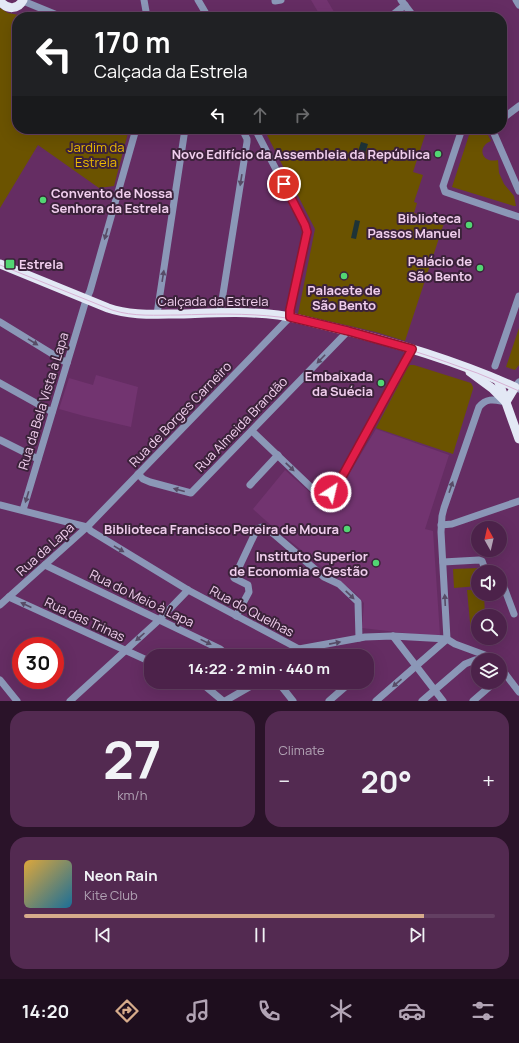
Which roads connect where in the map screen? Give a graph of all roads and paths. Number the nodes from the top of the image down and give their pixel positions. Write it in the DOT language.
graph roads {
  1 [pos="23,0"];
  2 [pos="144,0"];
  3 [pos="198,0"];
  4 [pos="275,0"];
  5 [pos="281,0"];
  6 [pos="516,0"];
  7 [pos="0,2"];
  8 [pos="403,3"];
  9 [pos="519,5"];
  10 [pos="51,12"];
  11 [pos="146,12"];
  12 [pos="205,12"];
  13 [pos="395,12"];
  14 [pos="410,12"];
  15 [pos="519,106"];
  16 [pos="507,115"];
  17 [pos="135,134"];
  18 [pos="184,134"];
  19 [pos="244,134"];
  20 [pos="258,134"];
  21 [pos="460,134"];
  22 [pos="494,134"];
  23 [pos="519,191"];
  24 [pos="519,217"];
  25 [pos="0,264"];
  26 [pos="519,296"];
  27 [pos="87,299"];
  28 [pos="220,313"];
  29 [pos="157,314"];
  30 [pos="290,317"];
  31 [pos="0,322"];
  32 [pos="348,331"];
  33 [pos="412,349"];
  34 [pos="67,363"];
  35 [pos="463,366"];
  36 [pos="495,366"];
  37 [pos="498,380"];
  38 [pos="0,383"];
  39 [pos="518,386"];
  40 [pos="506,402"];
  41 [pos="52,412"];
  42 [pos="252,430"];
  43 [pos="519,439"];
  44 [pos="0,440"];
  45 [pos="278,455"];
  46 [pos="38,459"];
  47 [pos="138,474"];
  48 [pos="250,485"];
  49 [pos="519,501"];
  50 [pos="0,505"];
  51 [pos="23,510"];
  52 [pos="441,525"];
  53 [pos="87,527"];
  54 [pos="443,562"];
  55 [pos="45,565"];
  56 [pos="483,565"];
  57 [pos="188,590"];
  58 [pos="507,595"];
  59 [pos="9,597"];
  60 [pos="0,605"];
  61 [pos="514,614"];
  62 [pos="236,616"];
  63 [pos="159,620"];
  64 [pos="393,636"];
  65 [pos="359,638"];
  66 [pos="447,639"];
  67 [pos="220,649"];
  68 [pos="299,649"];
  69 [pos="125,650"];
  70 [pos="478,653"];
  71 [pos="144,659"];
  72 [pos="471,662"];
  73 [pos="416,666"];
  74 [pos="0,680"];
  75 [pos="507,681"];
  76 [pos="209,689"];
  77 [pos="245,689"];
  78 [pos="284,689"];
  79 [pos="342,689"];
  80 [pos="487,689"];
  81 [pos="434,690"];
  82 [pos="519,692"];
  83 [pos="17,701"];
  84 [pos="70,701"];
  85 [pos="224,701"];
  86 [pos="293,701"];
  87 [pos="329,701"];
  88 [pos="376,701"];
  89 [pos="422,701"];
  90 [pos="443,701"];
  91 [pos="473,701"];
  1 -- 7 [label="main road"];
  1 -- 10 [label="street"];
  2 -- 11 [label="street"];
  3 -- 12 [label="street"];
  4 -- 5 [label="street"];
  6 -- 9 [label="street"];
  8 -- 13 [label="street"];
  8 -- 14 [label="street"];
  15 -- 16 [label="street"];
  17 -- 27 [label="street, Rua da Bela Vista à Lapa, one-way"];
  29 -- 18 [label="street, one-way"];
  19 -- 28 [label="street, one-way"];
  20 -- 30 [label="street"];
  21 -- 24 [label="street"];
  22 -- 23 [label="street"];
  25 -- 27 [label="main road, Calçada da Estrela"];
  26 -- 36 [label="street"];
  27 -- 29 [label="main road, Calçada da Estrela"];
  27 -- 34 [label="street, Rua da Bela Vista à Lapa"];
  28 -- 29 [label="main road, Calçada da Estrela"];
  28 -- 30 [label="main road, Calçada da Estrela"];
  30 -- 32 [label="main road, Calçada da Estrela"];
  30 -- 47 [label="street, Rua de Borges Carneiro"];
  31 -- 34 [label="street, one-way"];
  32 -- 33 [label="main road, Calçada da Estrela"];
  32 -- 42 [label="street, Rua Almeida Brandão, one-way"];
  33 -- 35 [label="main road, Calçada da Estrela"];
  45 -- 33 [label="street, one-way"];
  34 -- 41 [label="street, Rua da Bela Vista à Lapa"];
  35 -- 37 [label="main road, Calçada da Estrela"];
  35 -- 40 [label="main road"];
  37 -- 39 [label="main road, Calçada da Estrela"];
  37 -- 40 [label="main road"];
  38 -- 41 [label="street"];
  39 -- 40 [label="main road"];
  40 -- 43 [label="main road"];
  52 -- 40 [label="street, one-way"];
  41 -- 46 [label="street, Rua da Bela Vista à Lapa"];
  42 -- 45 [label="street"];
  42 -- 47 [label="street, Rua Almeida Brandão, one-way"];
  44 -- 46 [label="street"];
  45 -- 48 [label="street"];
  46 -- 51 [label="street, Rua da Bela Vista à Lapa, one-way"];
  47 -- 53 [label="street, Rua de Borges Carneiro"];
  49 -- 52 [label="street"];
  50 -- 51 [label="street"];
  51 -- 53 [label="street"];
  52 -- 54 [label="street"];
  53 -- 55 [label="street, Rua da Lapa"];
  53 -- 57 [label="street, Rua do Quelhas, one-way"];
  54 -- 56 [label="street"];
  66 -- 54 [label="street, one-way"];
  55 -- 59 [label="street, Rua da Lapa"];
  55 -- 63 [label="street, Rua do Meio à Lapa"];
  57 -- 62 [label="street, Rua do Quelhas"];
  57 -- 63 [label="street"];
  58 -- 61 [label="street"];
  59 -- 60 [label="street, Rua da Lapa"];
  69 -- 59 [label="street, Rua das Trinas, one-way"];
  62 -- 65 [label="street, one-way"];
  62 -- 68 [label="street, Rua do Quelhas"];
  63 -- 67 [label="street, Rua do Meio à Lapa, one-way"];
  63 -- 69 [label="street, one-way"];
  64 -- 65 [label="street, Rua do Quelhas"];
  64 -- 66 [label="street, Rua do Quelhas"];
  64 -- 73 [label="street"];
  68 -- 65 [label="street, Rua do Quelhas, one-way"];
  66 -- 70 [label="street"];
  66 -- 73 [label="street"];
  69 -- 71 [label="street, Rua das Trinas"];
  69 -- 84 [label="street"];
  72 -- 81 [label="street"];
  73 -- 81 [label="street"];
  73 -- 88 [label="street, one-way"];
  74 -- 83 [label="street"];
  75 -- 82 [label="street"];
  76 -- 85 [label="street"];
  77 -- 85 [label="street"];
  78 -- 86 [label="street"];
  79 -- 87 [label="street"];
  80 -- 91 [label="street"];
  81 -- 89 [label="street"];
  81 -- 90 [label="street"];
}
